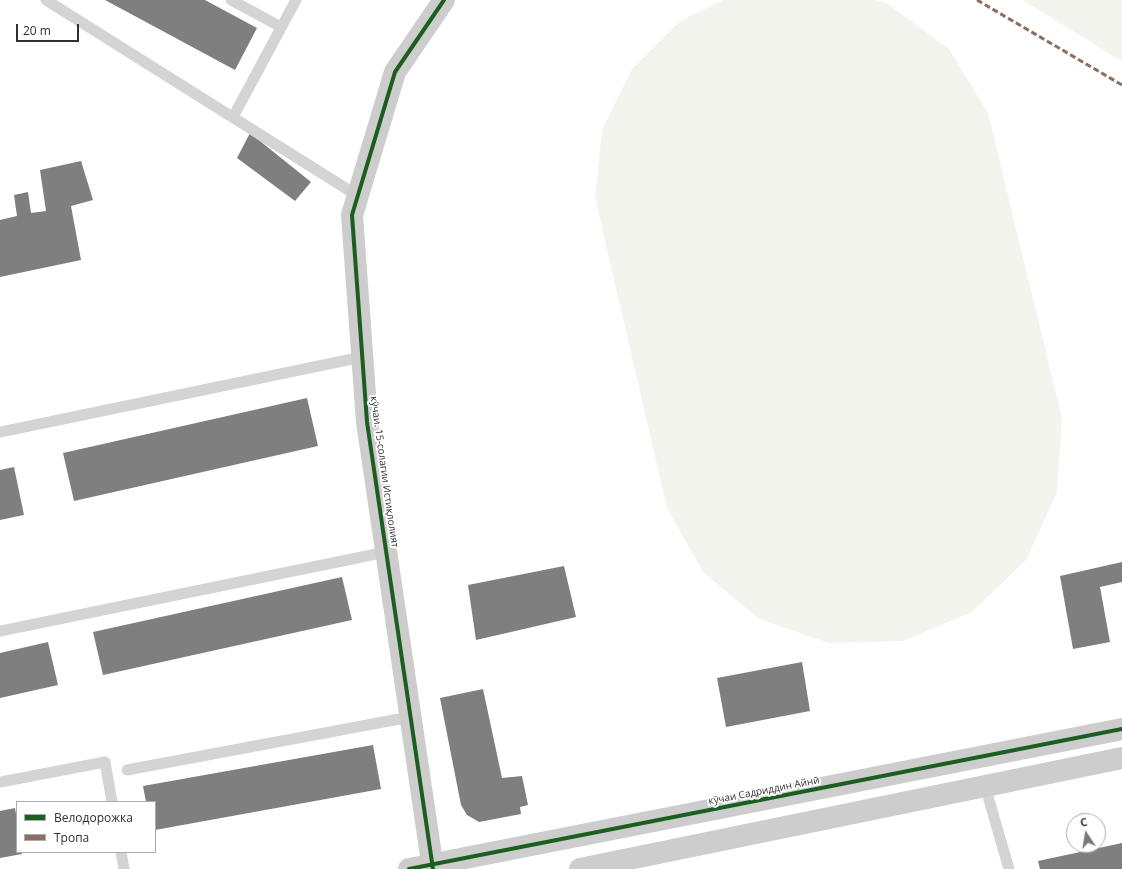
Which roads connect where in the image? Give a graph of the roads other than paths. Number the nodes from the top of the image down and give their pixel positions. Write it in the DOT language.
graph roads {
  1 [pos="46,0"];
  2 [pos="231,0"];
  3 [pos="296,0"];
  4 [pos="444,0"];
  5 [pos="281,27"];
  6 [pos="233,117"];
  7 [pos="358,196"];
  8 [pos="362,357"];
  9 [pos="0,432"];
  10 [pos="386,552"];
  11 [pos="0,631"];
  12 [pos="410,717"];
  13 [pos="1122,729"];
  14 [pos="1122,758"];
  15 [pos="127,770"];
  16 [pos="0,782"];
  17 [pos="985,786"];
  18 [pos="112,801"];
  19 [pos="121,853"];
  20 [pos="432,867"];
  21 [pos="124,869"];
  22 [pos="409,869"];
  23 [pos="580,869"];
  24 [pos="1009,869"];
  1 -- 6 [label="lane"];
  2 -- 5 [label="lane"];
  3 -- 5 [label="lane"];
  4 -- 7 [label="street, кӯчаи. 15-солагии Истиқлолият"];
  5 -- 6 [label="lane"];
  6 -- 7 [label="lane"];
  7 -- 8 [label="street, кӯчаи. 15-солагии Истиқлолият"];
  8 -- 9 [label="lane"];
  8 -- 10 [label="street, кӯчаи. 15-солагии Истиқлолият"];
  10 -- 11 [label="lane"];
  10 -- 12 [label="street, кӯчаи. 15-солагии Истиқлолият"];
  12 -- 15 [label="lane"];
  12 -- 20 [label="street, кӯчаи. 15-солагии Истиқлолият"];
  13 -- 20 [label="street, кӯчаи Садриддин Айнӣ"];
  14 -- 17 [label="street"];
  16 -- 18 [label="lane"];
  17 -- 23 [label="street"];
  17 -- 24 [label="lane"];
  19 -- 21 [label="lane"];
  20 -- 22 [label="street, кӯчаи Садриддин Айнӣ"];
}
